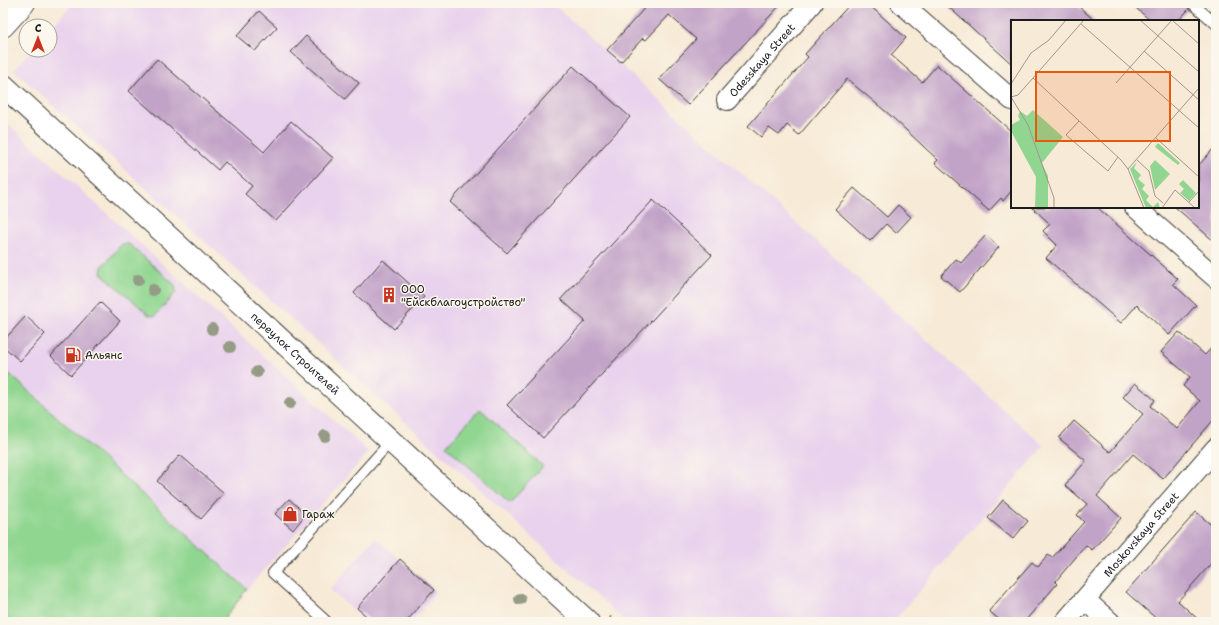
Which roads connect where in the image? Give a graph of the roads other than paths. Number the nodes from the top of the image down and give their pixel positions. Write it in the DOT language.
graph roads {
  1 [pos="24,3"];
  2 [pos="812,3"];
  3 [pos="901,3"];
  4 [pos="1192,3"];
  5 [pos="1216,24"];
  6 [pos="3,26"];
  7 [pos="3,85"];
  8 [pos="1011,99"];
  9 [pos="726,100"];
  10 [pos="1136,208"];
  11 [pos="1216,278"];
  12 [pos="391,441"];
  13 [pos="1216,448"];
  14 [pos="1085,600"];
  15 [pos="327,622"];
  16 [pos="588,622"];
  17 [pos="1065,622"];
  18 [pos="1110,622"];
  1 -- 6 [label="street"];
  2 -- 9 [label="street, Odesskaya Street"];
  3 -- 8 [label="street"];
  4 -- 5 [label="lane"];
  7 -- 12 [label="street, переулок Строителей"];
  10 -- 11 [label="street"];
  12 -- 15 [label="lane"];
  12 -- 16 [label="street, переулок Строителей"];
  13 -- 14 [label="street, Moskovskaya Street"];
  14 -- 17 [label="street, Moskovskaya Street"];
  14 -- 18 [label="street"];
}
